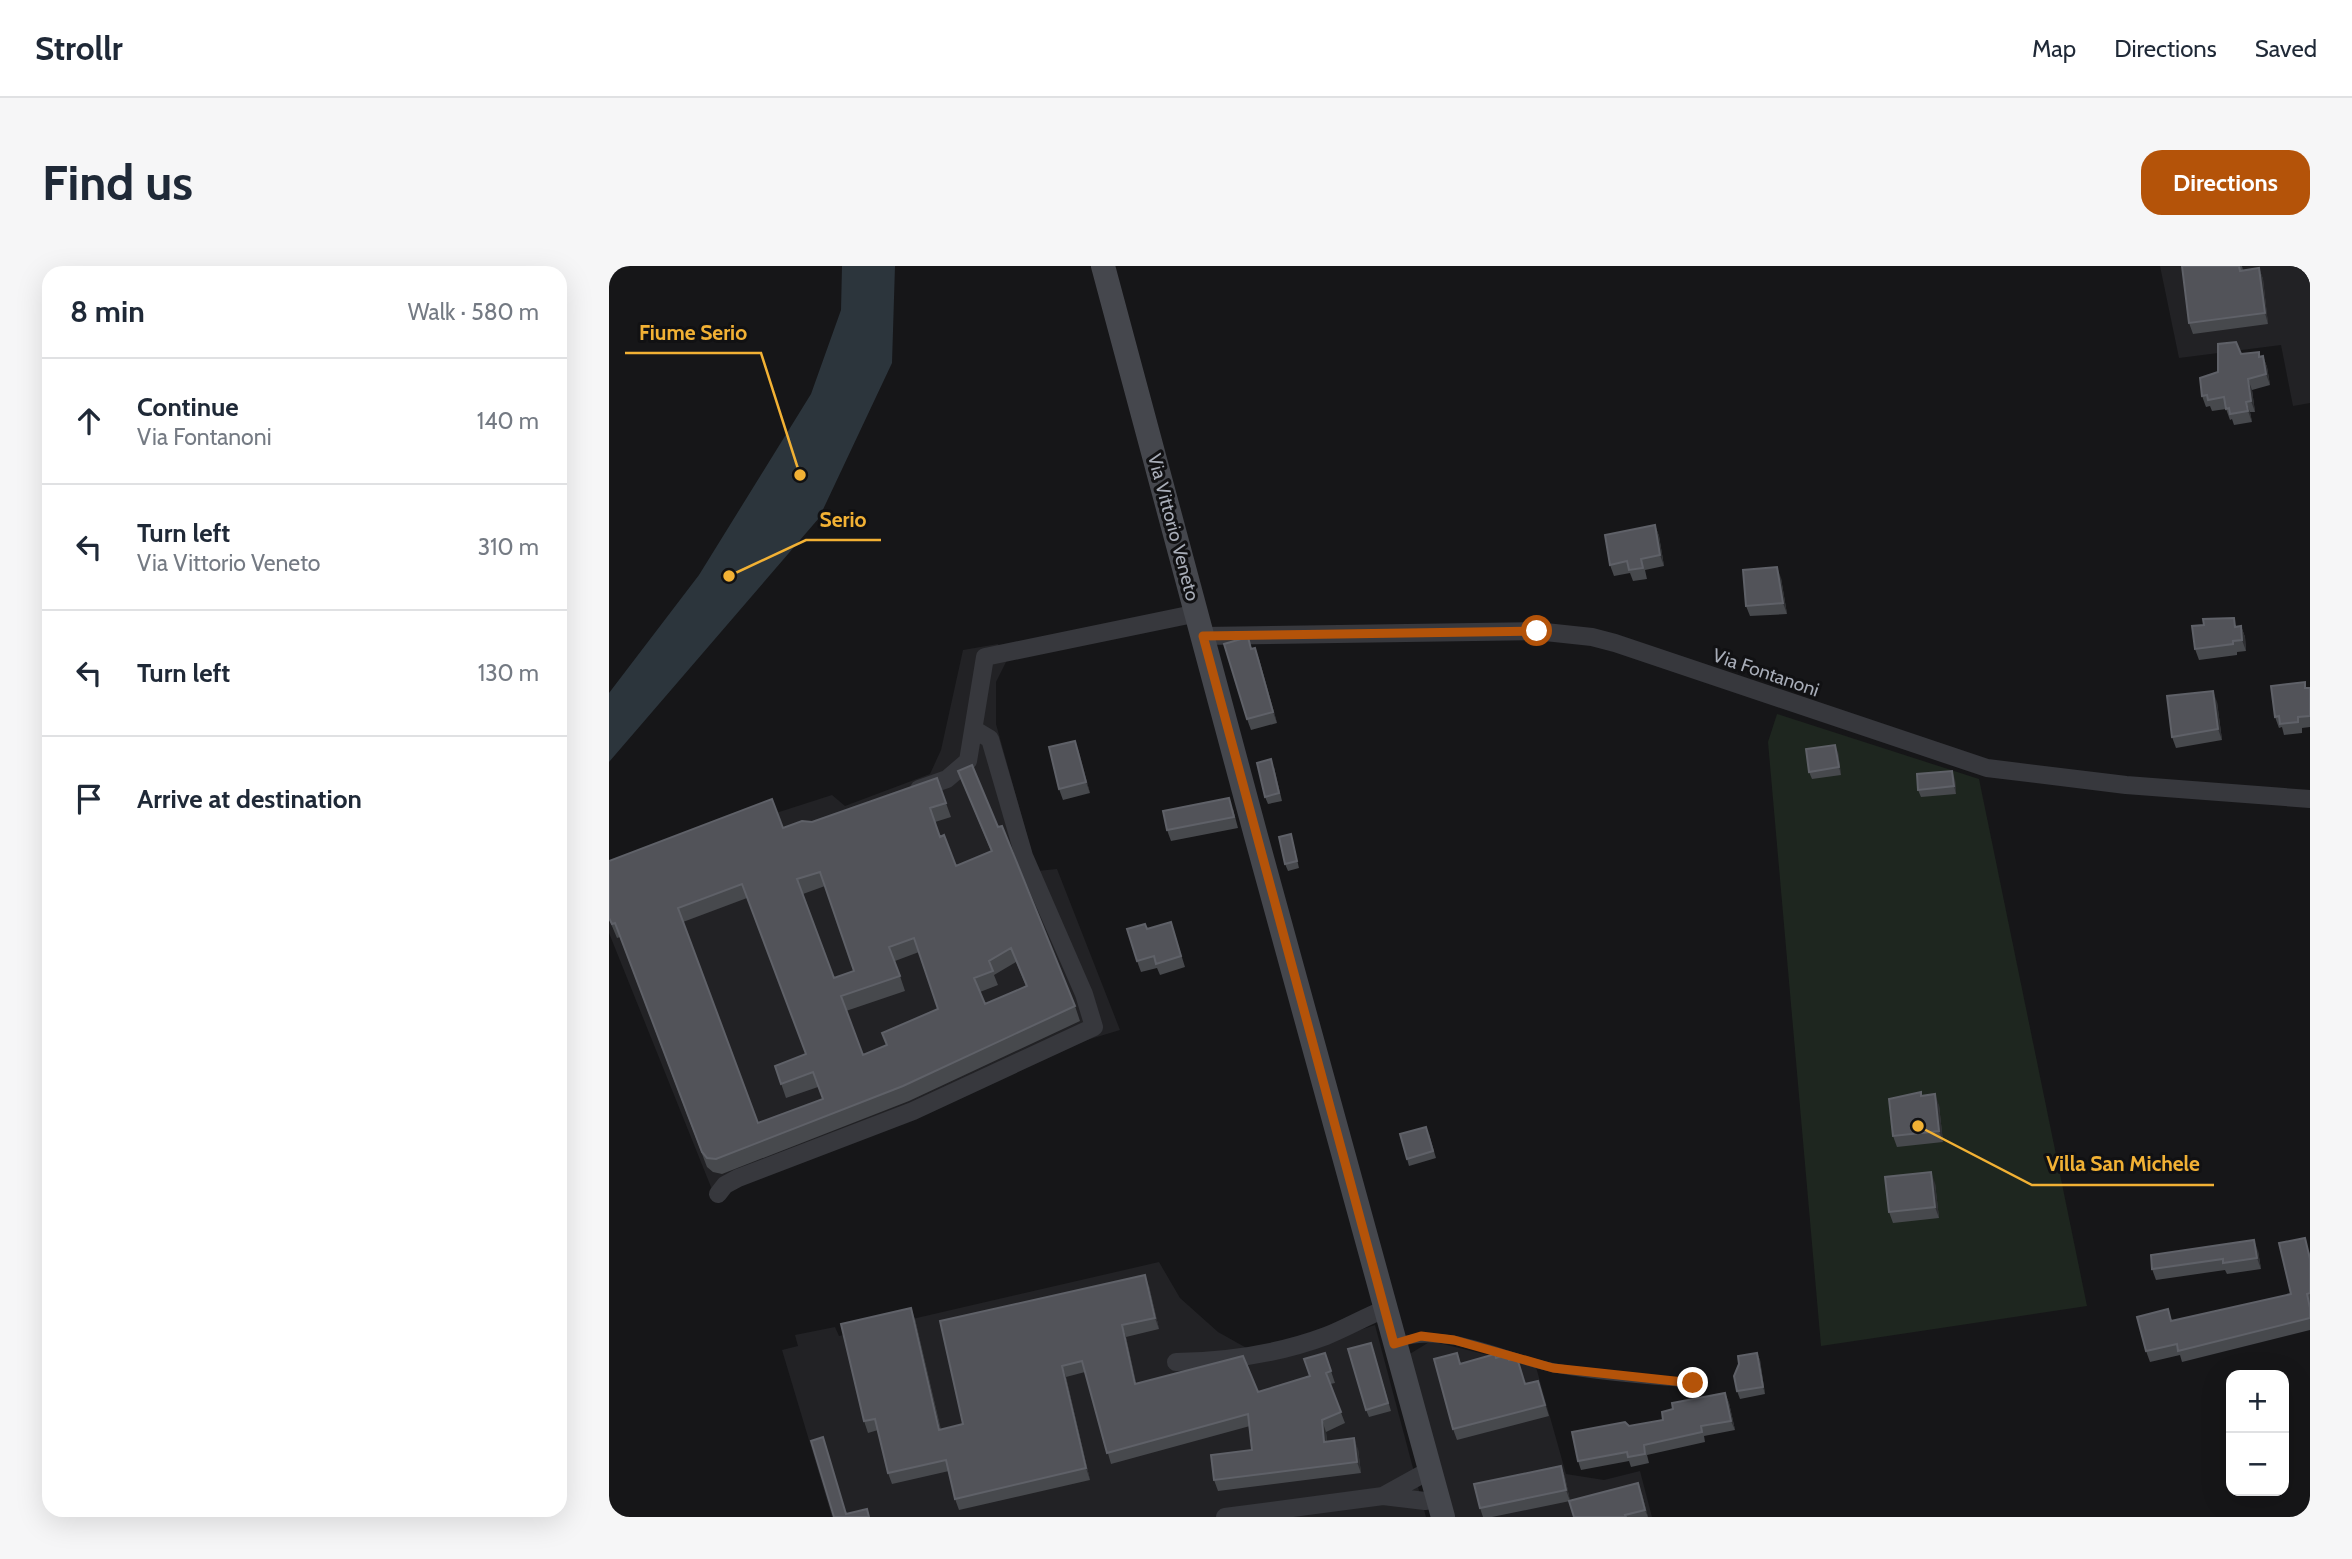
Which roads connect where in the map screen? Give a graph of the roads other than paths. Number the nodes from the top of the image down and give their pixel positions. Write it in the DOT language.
graph roads {
  1 [pos="1103,266"];
  2 [pos="1201,624"];
  3 [pos="975,730"];
  4 [pos="898,796"];
  5 [pos="2310,799"];
  6 [pos="718,1194"];
  7 [pos="1385,1309"];
  8 [pos="1394,1344"];
  9 [pos="1176,1362"];
  10 [pos="1693,1383"];
  11 [pos="1430,1470"];
  12 [pos="1383,1496"];
  13 [pos="1441,1508"];
  14 [pos="1225,1517"];
  1 -- 2 [label="main road, Via Vittorio Veneto"];
  2 -- 3 [label="street, Via Fontanoni"];
  2 -- 5 [label="street, Via Fontanoni"];
  2 -- 7 [label="main road, Via Vittorio Veneto"];
  3 -- 4 [label="street"];
  3 -- 6 [label="street"];
  7 -- 8 [label="main road, Via Vittorio Veneto"];
  7 -- 9 [label="street"];
  8 -- 10 [label="lane"];
  8 -- 11 [label="main road, Via Vittorio Veneto"];
  11 -- 12 [label="street"];
  11 -- 13 [label="main road, Via Vittorio Veneto"];
  12 -- 13 [label="street"];
  12 -- 14 [label="street"];
}
